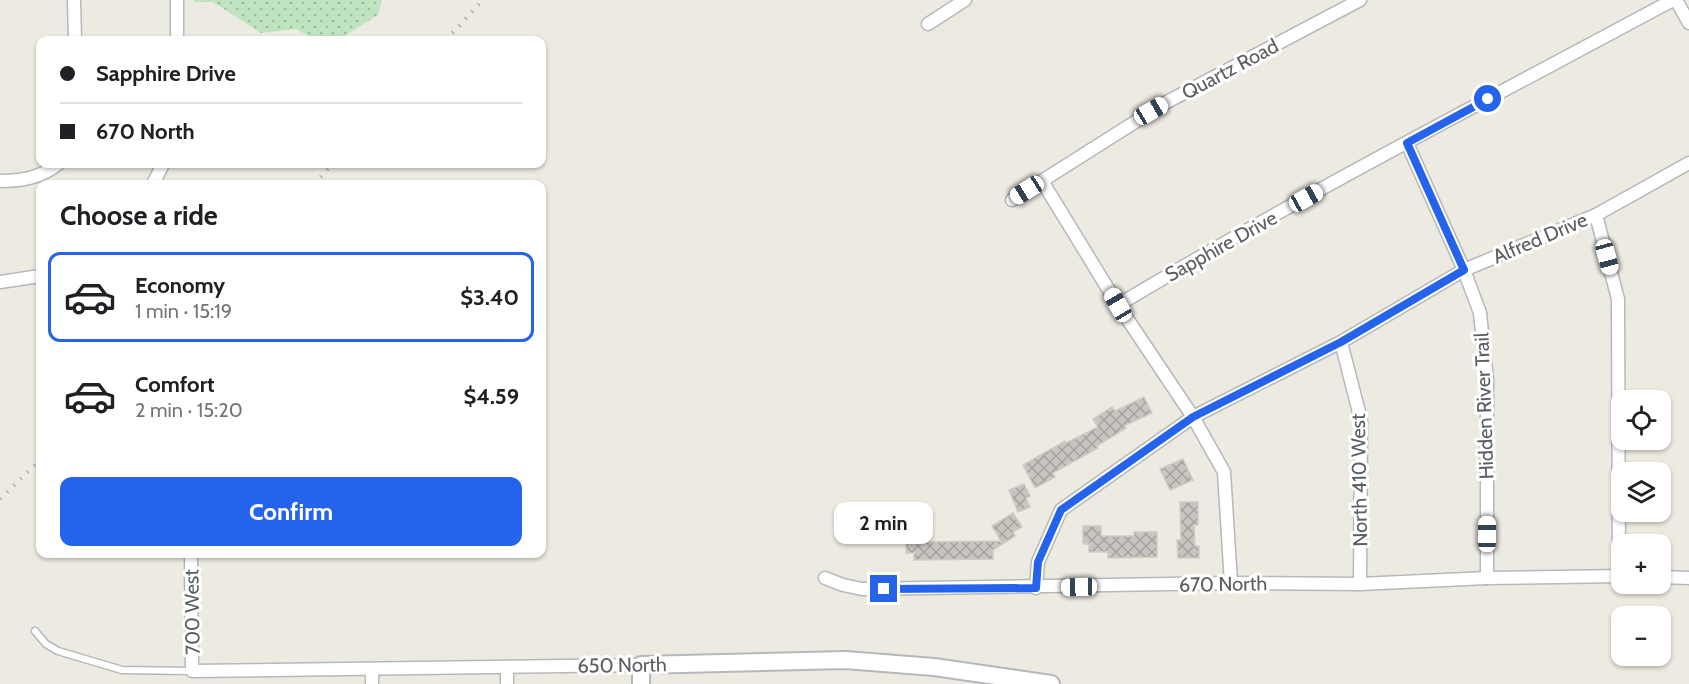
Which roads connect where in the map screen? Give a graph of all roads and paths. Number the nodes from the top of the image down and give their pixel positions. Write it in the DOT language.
graph roads {
  1 [pos="74,0"];
  2 [pos="177,0"];
  3 [pos="965,0"];
  4 [pos="1360,0"];
  5 [pos="1675,0"];
  6 [pos="1689,23"];
  7 [pos="928,24"];
  8 [pos="75,36"];
  9 [pos="177,36"];
  10 [pos="1407,143"];
  11 [pos="1689,164"];
  12 [pos="52,168"];
  13 [pos="1042,180"];
  14 [pos="0,181"];
  15 [pos="1012,200"];
  16 [pos="1596,215"];
  17 [pos="1464,270"];
  18 [pos="36,277"];
  19 [pos="0,282"];
  20 [pos="1118,305"];
  21 [pos="1341,342"];
  22 [pos="1193,417"];
  23 [pos="1620,534"];
  24 [pos="191,558"];
  25 [pos="1611,576"];
  26 [pos="1671,577"];
  27 [pos="825,578"];
  28 [pos="1487,578"];
  29 [pos="1689,578"];
  30 [pos="1231,583"];
  31 [pos="1360,584"];
  32 [pos="1036,588"];
  33 [pos="35,631"];
  34 [pos="641,665"];
  35 [pos="507,667"];
  36 [pos="372,669"];
  37 [pos="192,671"];
  38 [pos="372,684"];
  39 [pos="507,684"];
  40 [pos="641,684"];
  41 [pos="1051,684"];
  1 -- 8 [label="street"];
  2 -- 9 [label="street"];
  3 -- 7 [label="street"];
  4 -- 13 [label="street, Quartz Road"];
  5 -- 6 [label="street"];
  5 -- 10 [label="street, Sapphire Drive"];
  10 -- 17 [label="street, Hidden River Trail"];
  10 -- 20 [label="street, Sapphire Drive"];
  11 -- 16 [label="street, Alfred Drive"];
  12 -- 14 [label="street"];
  13 -- 15 [label="street, Quartz Road"];
  13 -- 20 [label="street"];
  16 -- 17 [label="street, Alfred Drive"];
  16 -- 23 [label="street"];
  17 -- 21 [label="street, Alfred Drive"];
  17 -- 28 [label="street, Hidden River Trail"];
  18 -- 19 [label="street"];
  20 -- 22 [label="street"];
  21 -- 22 [label="street, Alfred Drive"];
  21 -- 31 [label="street, North 410 West"];
  22 -- 30 [label="street"];
  22 -- 32 [label="street, Alfred Drive"];
  24 -- 37 [label="street, 700 West"];
  25 -- 28 [label="street, 670 North"];
  26 -- 29 [label="street"];
  27 -- 32 [label="street, 670 North"];
  28 -- 31 [label="street, 670 North"];
  30 -- 31 [label="street, 670 North"];
  30 -- 32 [label="street, 670 North"];
  33 -- 37 [label="lane"];
  34 -- 35 [label="street, 650 North"];
  34 -- 40 [label="street"];
  34 -- 41 [label="street, 650 North"];
  35 -- 36 [label="street, 650 North"];
  35 -- 39 [label="street"];
  36 -- 37 [label="street, 650 North"];
  36 -- 38 [label="street"];
}
